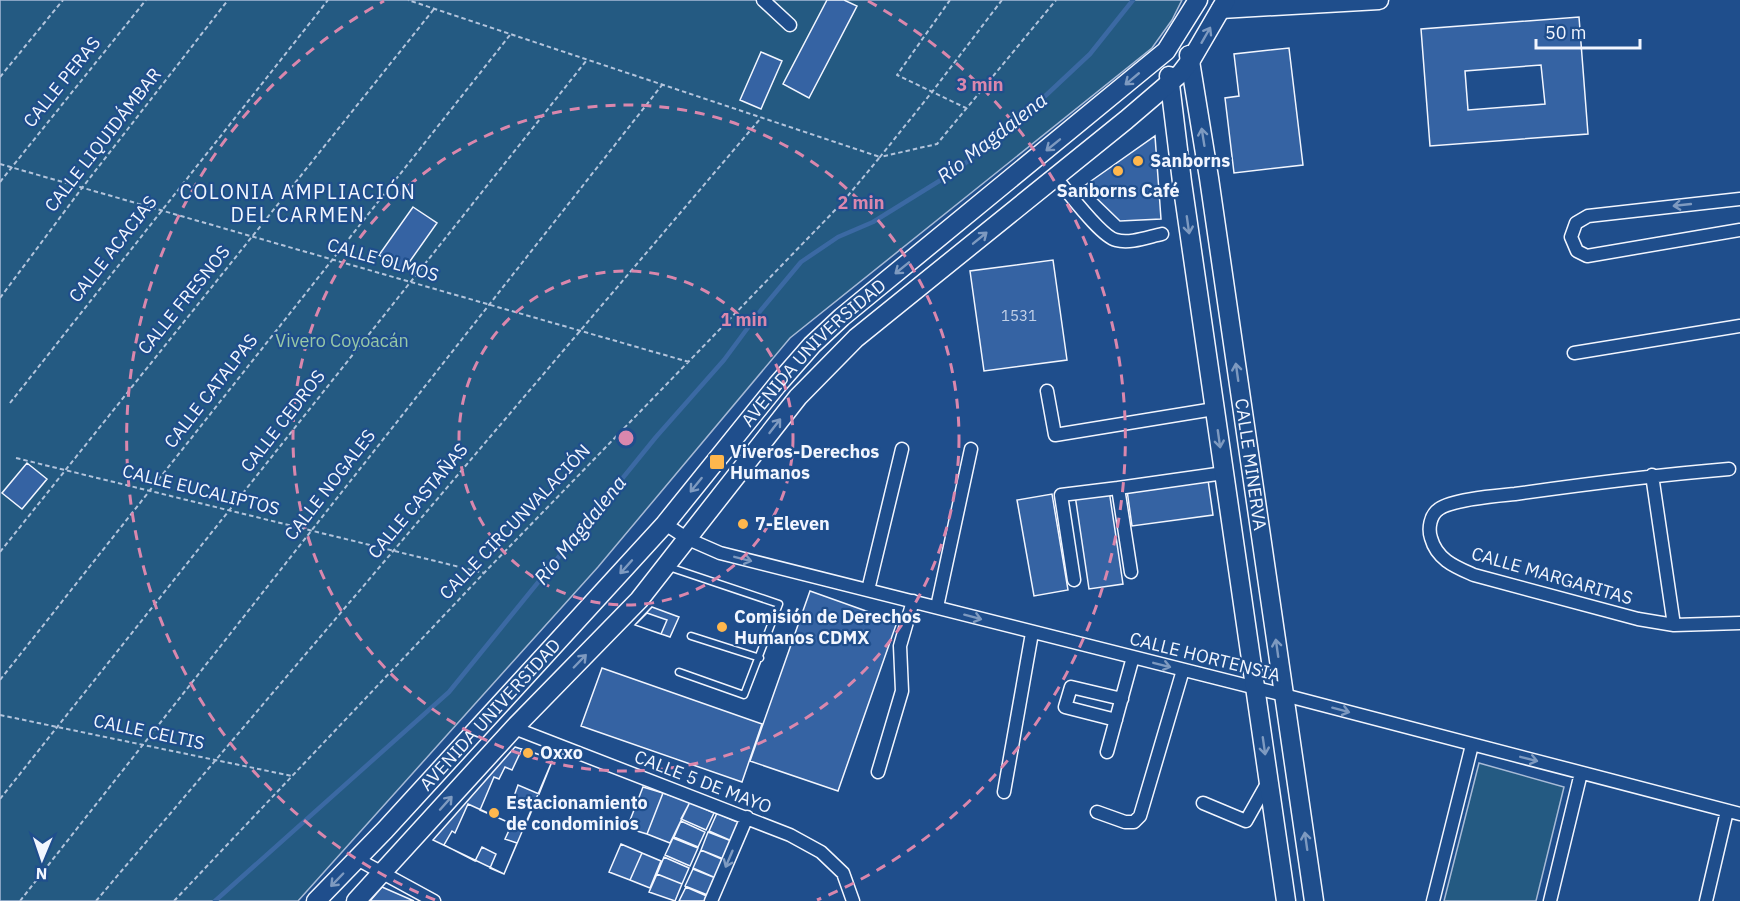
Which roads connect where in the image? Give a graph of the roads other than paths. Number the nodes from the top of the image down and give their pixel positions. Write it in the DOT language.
graph roads {
  1 [pos="763,0"];
  2 [pos="1198,0"];
  3 [pos="1379,0"];
  4 [pos="1223,4"];
  5 [pos="790,25"];
  6 [pos="1181,28"];
  7 [pos="1166,51"];
  8 [pos="1191,60"];
  9 [pos="1169,84"];
  10 [pos="1055,177"];
  11 [pos="1209,178"];
  12 [pos="1182,182"];
  13 [pos="1740,199"];
  14 [pos="1740,230"];
  15 [pos="1162,234"];
  16 [pos="1740,326"];
  17 [pos="1574,353"];
  18 [pos="1047,391"];
  19 [pos="1215,410"];
  20 [pos="902,449"];
  21 [pos="972,449"];
  22 [pos="1729,469"];
  23 [pos="1224,473"];
  24 [pos="1652,475"];
  25 [pos="1118,488"];
  26 [pos="665,524"];
  27 [pos="688,538"];
  28 [pos="666,566"];
  29 [pos="1131,572"];
  30 [pos="1074,580"];
  31 [pos="868,590"];
  32 [pos="912,601"];
  33 [pos="937,607"];
  34 [pos="1740,623"];
  35 [pos="1674,625"];
  36 [pos="1032,633"];
  37 [pos="691,636"];
  38 [pos="1133,657"];
  39 [pos="760,658"];
  40 [pos="1183,670"];
  41 [pos="678,672"];
  42 [pos="1256,688"];
  43 [pos="1284,695"];
  44 [pos="1122,699"];
  45 [pos="1116,720"];
  46 [pos="514,728"];
  47 [pos="1472,745"];
  48 [pos="1107,752"];
  49 [pos="878,772"];
  50 [pos="1579,779"];
  51 [pos="1269,781"];
  52 [pos="1004,792"];
  53 [pos="1203,803"];
  54 [pos="1727,811"];
  55 [pos="1097,812"];
  56 [pos="1740,814"];
  57 [pos="747,817"];
  58 [pos="384,830"];
  59 [pos="407,846"];
  60 [pos="357,859"];
  61 [pos="382,873"];
  62 [pos="1309,900"];
  63 [pos="316,901"];
  64 [pos="356,901"];
  65 [pos="434,901"];
  66 [pos="711,901"];
  67 [pos="853,901"];
  68 [pos="1286,901"];
  69 [pos="1432,901"];
  70 [pos="1550,901"];
  71 [pos="1706,901"];
  1 -- 5 [label="street"];
  2 -- 6 [label="main road, AVENIDA UNIVERSIDAD"];
  3 -- 4 [label="main road"];
  8 -- 4 [label="main road, AVENIDA UNIVERSIDAD, one-way"];
  6 -- 7 [label="main road, AVENIDA UNIVERSIDAD"];
  6 -- 8 [label="main road, CALLE MINERVA"];
  7 -- 9 [label="main road, CALLE MINERVA"];
  7 -- 26 [label="main road, AVENIDA UNIVERSIDAD, one-way"];
  8 -- 9 [label="main road, AVENIDA UNIVERSIDAD"];
  11 -- 8 [label="main road, CALLE MINERVA, one-way"];
  9 -- 10 [label="main road, AVENIDA UNIVERSIDAD"];
  9 -- 12 [label="main road, CALLE MINERVA"];
  10 -- 15 [label="street"];
  27 -- 10 [label="main road, AVENIDA UNIVERSIDAD, one-way"];
  11 -- 12 [label="main road"];
  43 -- 11 [label="main road, CALLE MINERVA, one-way"];
  12 -- 19 [label="main road, CALLE MINERVA, one-way"];
  13 -- 14 [label="street, one-way"];
  16 -- 17 [label="street"];
  18 -- 19 [label="street"];
  19 -- 23 [label="main road, CALLE MINERVA, one-way"];
  20 -- 31 [label="street"];
  21 -- 33 [label="street"];
  22 -- 24 [label="street, CALLE MARGARITAS"];
  23 -- 25 [label="street"];
  23 -- 42 [label="main road, CALLE MINERVA"];
  24 -- 35 [label="street"];
  24 -- 35 [label="street, CALLE MARGARITAS"];
  25 -- 29 [label="street"];
  25 -- 30 [label="street"];
  26 -- 27 [label="street, CALLE HORTENSIA"];
  26 -- 58 [label="main road, AVENIDA UNIVERSIDAD, one-way"];
  27 -- 28 [label="main road, AVENIDA UNIVERSIDAD"];
  27 -- 31 [label="street, CALLE HORTENSIA, one-way"];
  28 -- 39 [label="lane"];
  46 -- 28 [label="main road, AVENIDA UNIVERSIDAD, one-way"];
  31 -- 32 [label="street, CALLE HORTENSIA"];
  32 -- 33 [label="street, CALLE HORTENSIA"];
  32 -- 49 [label="street"];
  33 -- 36 [label="street, CALLE HORTENSIA, one-way"];
  34 -- 35 [label="street, CALLE MARGARITAS"];
  36 -- 38 [label="street, CALLE HORTENSIA"];
  36 -- 52 [label="street"];
  37 -- 39 [label="lane"];
  38 -- 40 [label="street, CALLE HORTENSIA, one-way"];
  38 -- 44 [label="street"];
  39 -- 41 [label="lane"];
  40 -- 42 [label="street, CALLE HORTENSIA"];
  40 -- 55 [label="street"];
  42 -- 43 [label="street, CALLE HORTENSIA"];
  42 -- 51 [label="main road, CALLE MINERVA, one-way"];
  43 -- 47 [label="street, CALLE HORTENSIA, one-way"];
  62 -- 43 [label="main road, CALLE MINERVA, one-way"];
  44 -- 45 [label="street"];
  44 -- 45 [label="street"];
  45 -- 48 [label="street"];
  46 -- 57 [label="street, CALLE 5 DE MAYO"];
  59 -- 46 [label="main road, AVENIDA UNIVERSIDAD, one-way"];
  47 -- 50 [label="street, CALLE HORTENSIA, one-way"];
  47 -- 69 [label="street"];
  50 -- 54 [label="street, CALLE HORTENSIA"];
  50 -- 70 [label="street"];
  51 -- 53 [label="street"];
  51 -- 68 [label="main road, CALLE MINERVA"];
  54 -- 56 [label="street, CALLE HORTENSIA"];
  54 -- 71 [label="street"];
  57 -- 66 [label="street, one-way"];
  57 -- 67 [label="street, CALLE 5 DE MAYO"];
  58 -- 59 [label="main road"];
  58 -- 60 [label="main road, AVENIDA UNIVERSIDAD"];
  59 -- 61 [label="main road, AVENIDA UNIVERSIDAD"];
  60 -- 61 [label="street"];
  60 -- 63 [label="main road, AVENIDA UNIVERSIDAD, one-way"];
  61 -- 64 [label="main road, AVENIDA UNIVERSIDAD"];
  61 -- 65 [label="street"];
}
